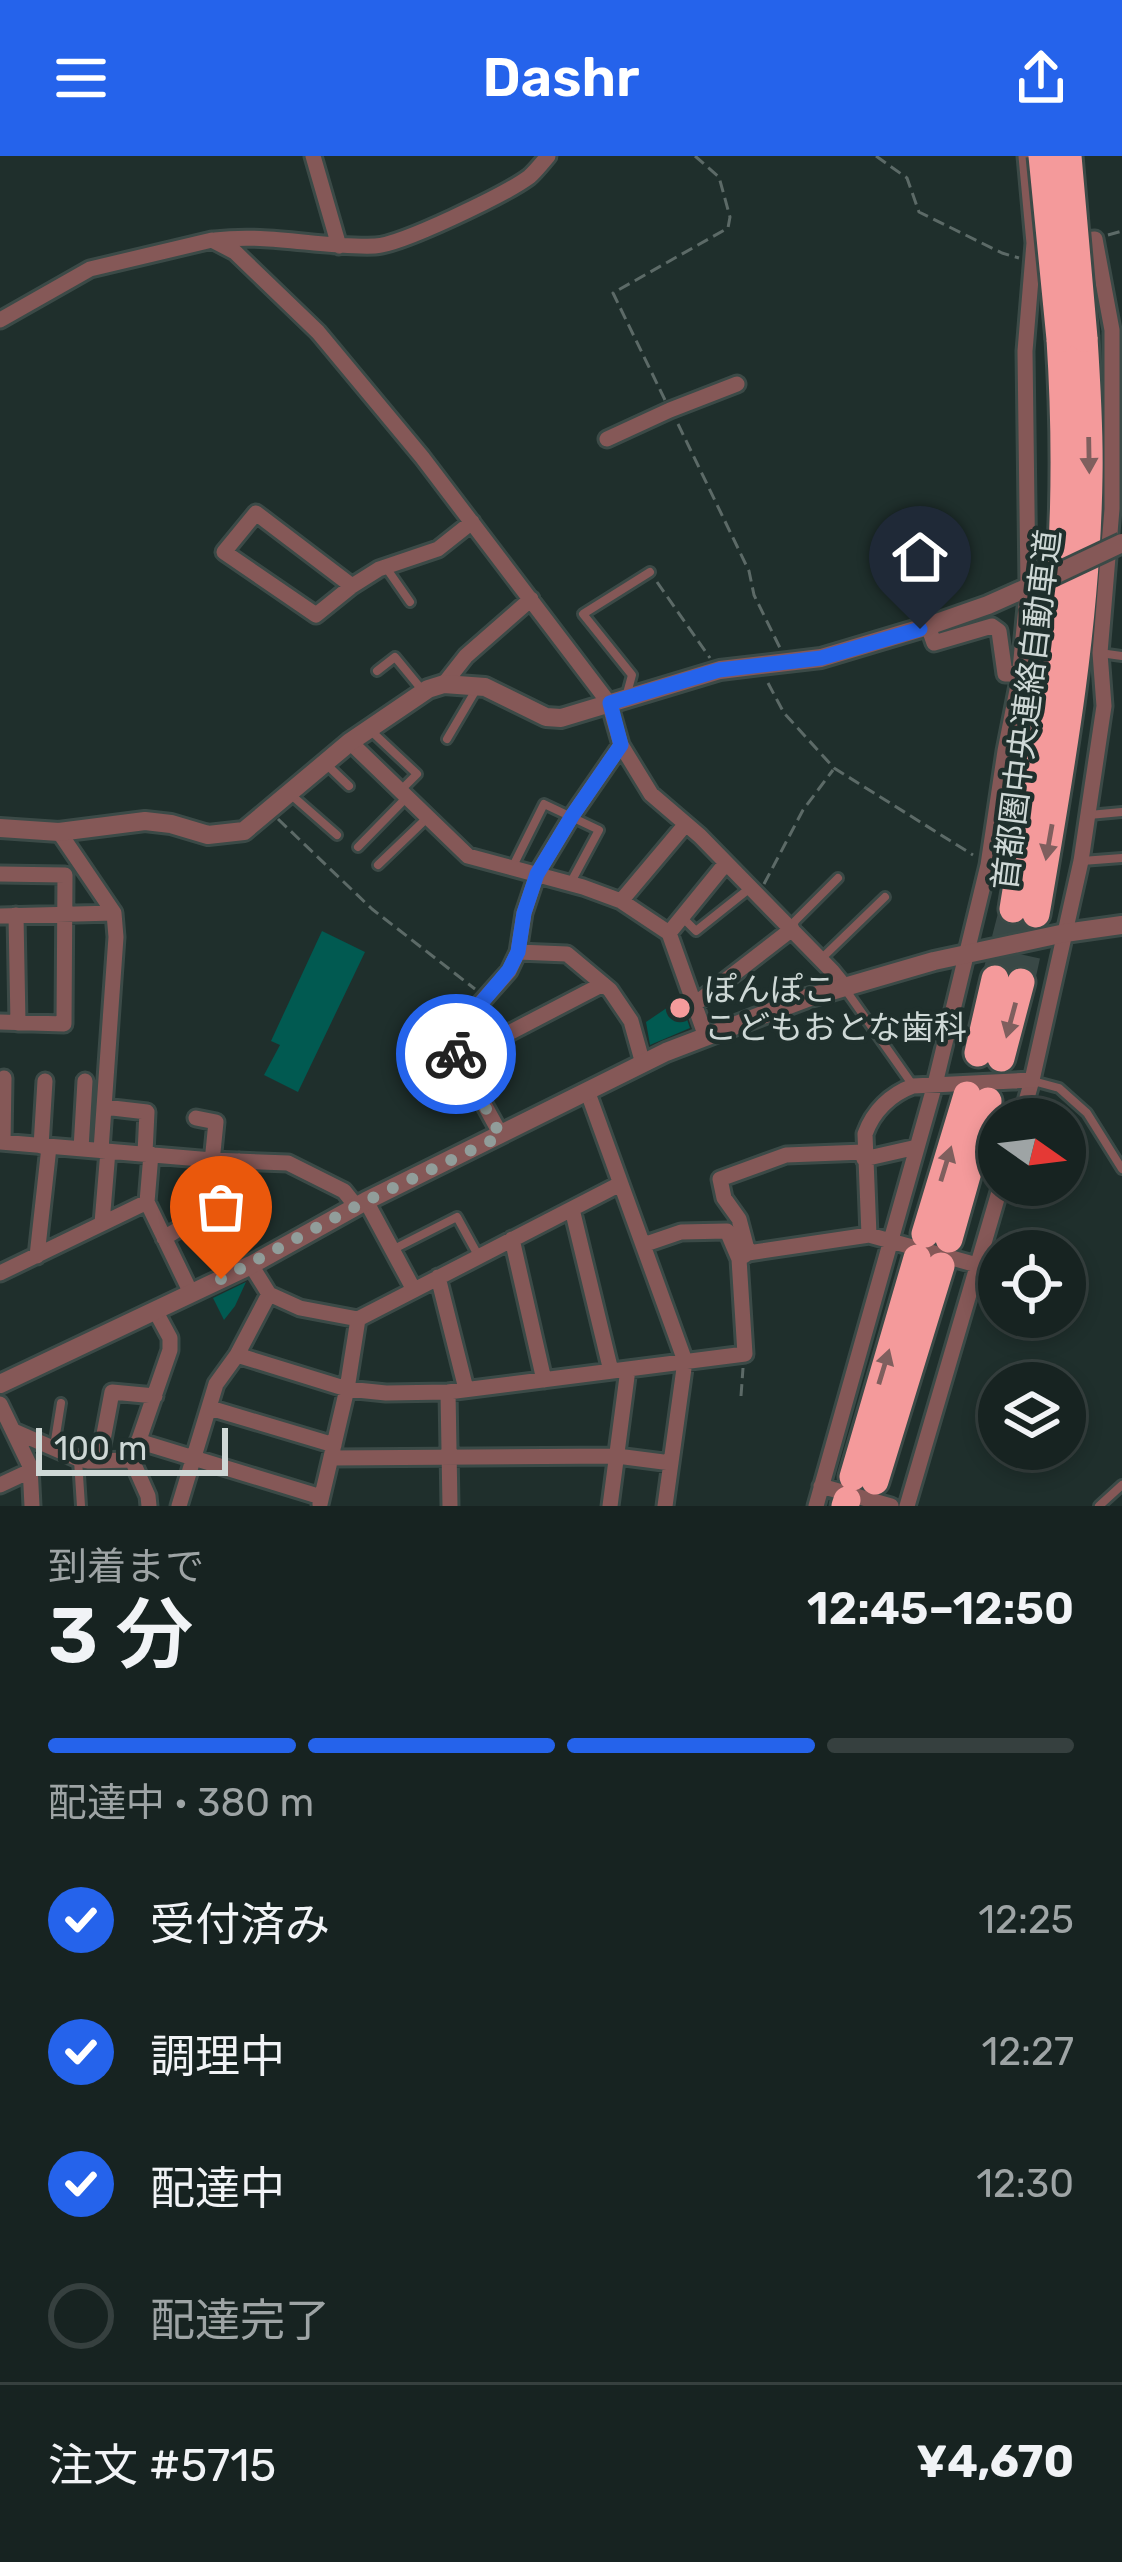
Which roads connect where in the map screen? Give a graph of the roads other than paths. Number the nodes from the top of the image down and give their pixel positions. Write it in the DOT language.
graph roads {
  1 [pos="313,156"];
  2 [pos="548,156"];
  3 [pos="1026,156"];
  4 [pos="1042,156"];
  5 [pos="1068,156"];
  6 [pos="212,240"];
  7 [pos="1034,243"];
  8 [pos="339,246"];
  9 [pos="0,320"];
  10 [pos="1072,338"];
  11 [pos="737,383"];
  12 [pos="608,439"];
  13 [pos="1117,508"];
  14 [pos="472,522"];
  15 [pos="1122,543"];
  16 [pos="386,567"];
  17 [pos="650,572"];
  18 [pos="1115,573"];
  19 [pos="1030,585"];
  20 [pos="352,586"];
  21 [pos="531,599"];
  22 [pos="410,602"];
  23 [pos="928,626"];
  24 [pos="1100,652"];
  25 [pos="1122,656"];
  26 [pos="376,670"];
  27 [pos="1019,673"];
  28 [pos="444,684"];
  29 [pos="478,686"];
  30 [pos="424,692"];
  31 [pos="617,701"];
  32 [pos="369,729"];
  33 [pos="447,739"];
  34 [pos="350,742"];
  35 [pos="621,745"];
  36 [pos="326,763"];
  37 [pos="349,786"];
  38 [pos="289,794"];
  39 [pos="404,794"];
  40 [pos="1122,812"];
  41 [pos="1089,815"];
  42 [pos="572,816"];
  43 [pos="428,818"];
  44 [pos="685,825"];
  45 [pos="0,828"];
  46 [pos="58,832"];
  47 [pos="337,835"];
  48 [pos="358,847"];
  49 [pos="1122,858"];
  50 [pos="1081,861"];
  51 [pos="725,863"];
  52 [pos="378,865"];
  53 [pos="512,868"];
  54 [pos="0,874"];
  55 [pos="537,874"];
  56 [pos="838,878"];
  57 [pos="571,884"];
  58 [pos="755,891"];
  59 [pos="885,897"];
  60 [pos="621,901"];
  61 [pos="1024,911"];
  62 [pos="114,913"];
  63 [pos="64,914"];
  64 [pos="8,915"];
  65 [pos="682,917"];
  66 [pos="1122,925"];
  67 [pos="792,929"];
  68 [pos="669,933"];
  69 [pos="1065,933"];
  70 [pos="518,952"];
  71 [pos="968,956"];
  72 [pos="820,959"];
  73 [pos="1008,981"];
  74 [pos="603,984"];
  75 [pos="844,987"];
  76 [pos="695,1004"];
  77 [pos="0,1022"];
  78 [pos="18,1023"];
  79 [pos="706,1037"];
  80 [pos="990,1056"];
  81 [pos="460,1059"];
  82 [pos="643,1064"];
  83 [pos="4,1078"];
  84 [pos="1032,1080"];
  85 [pos="45,1081"];
  86 [pos="86,1081"];
  87 [pos="935,1084"];
  88 [pos="913,1086"];
  89 [pos="588,1093"];
  90 [pos="977,1098"];
  91 [pos="1027,1098"];
  92 [pos="104,1107"];
  93 [pos="196,1118"];
  94 [pos="501,1136"];
  95 [pos="2,1142"];
  96 [pos="45,1146"];
  97 [pos="917,1147"];
  98 [pos="81,1149"];
  99 [pos="104,1150"];
  100 [pos="148,1153"];
  101 [pos="864,1156"];
  102 [pos="212,1160"];
  103 [pos="239,1161"];
  104 [pos="1122,1169"];
  105 [pos="620,1184"];
  106 [pos="147,1202"];
  107 [pos="237,1202"];
  108 [pos="361,1203"];
  109 [pos="995,1206"];
  110 [pos="572,1209"];
  111 [pos="102,1223"];
  112 [pos="869,1235"];
  113 [pos="164,1238"];
  114 [pos="512,1239"];
  115 [pos="891,1240"];
  116 [pos="643,1245"];
  117 [pos="392,1250"];
  118 [pos="37,1256"];
  119 [pos="744,1256"];
  120 [pos="479,1257"];
  121 [pos="977,1264"];
  122 [pos="251,1265"];
  123 [pos="0,1274"];
  124 [pos="438,1277"];
  125 [pos="414,1290"];
  126 [pos="191,1293"];
  127 [pos="268,1294"];
  128 [pos="156,1312"];
  129 [pos="358,1319"];
  130 [pos="237,1355"];
  131 [pos="685,1361"];
  132 [pos="620,1370"];
  133 [pos="544,1380"];
  134 [pos="0,1384"];
  135 [pos="347,1389"];
  136 [pos="466,1389"];
  137 [pos="448,1391"];
  138 [pos="154,1396"];
  139 [pos="62,1403"];
  140 [pos="0,1404"];
  141 [pos="210,1408"];
  142 [pos="14,1431"];
  143 [pos="138,1441"];
  144 [pos="54,1449"];
  145 [pos="332,1452"];
  146 [pos="617,1456"];
  147 [pos="193,1457"];
  148 [pos="448,1457"];
  149 [pos="78,1459"];
  150 [pos="132,1460"];
  151 [pos="99,1461"];
  152 [pos="671,1463"];
  153 [pos="30,1471"];
  154 [pos="0,1485"];
  155 [pos="1122,1485"];
  156 [pos="848,1490"];
  157 [pos="320,1502"];
  158 [pos="32,1506"];
  159 [pos="81,1506"];
  160 [pos="149,1506"];
  161 [pos="178,1506"];
  162 [pos="450,1506"];
  163 [pos="610,1506"];
  164 [pos="665,1506"];
  165 [pos="816,1506"];
  166 [pos="891,1506"];
  167 [pos="907,1506"];
  168 [pos="1099,1506"];
  1 -- 8 [label="street"];
  2 -- 8 [label="street"];
  3 -- 7 [label="street"];
  4 -- 10 [label="highway, 首都圏中央連絡自動車道, bridge"];
  5 -- 10 [label="highway, 首都圏中央連絡自動車道, bridge"];
  6 -- 8 [label="street"];
  6 -- 9 [label="street"];
  6 -- 14 [label="street"];
  7 -- 13 [label="street"];
  7 -- 19 [label="street"];
  10 -- 61 [label="highway, 首都圏中央連絡自動車道"];
  11 -- 12 [label="street"];
  13 -- 18 [label="street"];
  14 -- 16 [label="street"];
  14 -- 21 [label="street"];
  15 -- 19 [label="street, bridge"];
  16 -- 20 [label="street"];
  16 -- 22 [label="lane"];
  17 -- 31 [label="lane"];
  18 -- 24 [label="street"];
  19 -- 23 [label="street"];
  19 -- 27 [label="street"];
  20 -- 20 [label="street"];
  21 -- 28 [label="street"];
  21 -- 31 [label="street"];
  23 -- 27 [label="street"];
  23 -- 31 [label="street"];
  24 -- 25 [label="lane"];
  24 -- 41 [label="street"];
  26 -- 30 [label="lane"];
  27 -- 71 [label="street"];
  28 -- 29 [label="street"];
  28 -- 30 [label="street"];
  29 -- 31 [label="street"];
  29 -- 33 [label="lane"];
  30 -- 32 [label="street"];
  31 -- 35 [label="street"];
  32 -- 34 [label="street"];
  32 -- 39 [label="lane"];
  34 -- 36 [label="street"];
  34 -- 39 [label="street"];
  35 -- 42 [label="street"];
  35 -- 44 [label="street"];
  36 -- 37 [label="lane"];
  36 -- 38 [label="street"];
  38 -- 46 [label="street"];
  38 -- 47 [label="lane"];
  39 -- 43 [label="street"];
  39 -- 48 [label="lane"];
  40 -- 41 [label="lane"];
  41 -- 50 [label="street"];
  42 -- 53 [label="lane"];
  42 -- 55 [label="street"];
  42 -- 57 [label="lane"];
  43 -- 52 [label="lane"];
  43 -- 53 [label="street"];
  44 -- 51 [label="street"];
  44 -- 60 [label="street"];
  45 -- 46 [label="street"];
  46 -- 62 [label="street"];
  49 -- 50 [label="lane"];
  50 -- 69 [label="street"];
  51 -- 58 [label="street"];
  51 -- 65 [label="street"];
  53 -- 55 [label="street"];
  54 -- 63 [label="street"];
  55 -- 57 [label="street"];
  55 -- 70 [label="street"];
  56 -- 67 [label="lane"];
  57 -- 60 [label="street"];
  58 -- 65 [label="lane"];
  58 -- 67 [label="street"];
  59 -- 72 [label="lane"];
  60 -- 68 [label="street"];
  62 -- 63 [label="street"];
  62 -- 92 [label="street"];
  63 -- 64 [label="street"];
  63 -- 78 [label="street"];
  64 -- 78 [label="street"];
  65 -- 68 [label="street"];
  66 -- 69 [label="street"];
  67 -- 72 [label="street"];
  67 -- 76 [label="street"];
  68 -- 76 [label="street"];
  69 -- 71 [label="street"];
  69 -- 84 [label="street"];
  70 -- 74 [label="street"];
  70 -- 81 [label="street"];
  71 -- 75 [label="street"];
  71 -- 87 [label="street"];
  72 -- 75 [label="street"];
  73 -- 80 [label="highway"];
  74 -- 81 [label="street"];
  74 -- 82 [label="street"];
  75 -- 79 [label="street"];
  75 -- 88 [label="lane"];
  76 -- 79 [label="street"];
  77 -- 78 [label="street"];
  79 -- 82 [label="street"];
  81 -- 94 [label="street"];
  82 -- 89 [label="street"];
  83 -- 95 [label="street"];
  84 -- 87 [label="street"];
  84 -- 91 [label="street"];
  84 -- 104 [label="lane"];
  85 -- 96 [label="street"];
  86 -- 98 [label="street"];
  87 -- 88 [label="street"];
  87 -- 97 [label="street"];
  88 -- 101 [label="street"];
  89 -- 94 [label="street"];
  89 -- 105 [label="street"];
  90 -- 156 [label="highway"];
  92 -- 99 [label="street"];
  92 -- 100 [label="street"];
  93 -- 102 [label="street"];
  94 -- 108 [label="street"];
  95 -- 96 [label="street"];
  96 -- 98 [label="street"];
  96 -- 118 [label="street"];
  97 -- 101 [label="street"];
  97 -- 115 [label="street"];
  98 -- 99 [label="street"];
  99 -- 100 [label="street"];
  99 -- 111 [label="street"];
  100 -- 102 [label="street"];
  100 -- 106 [label="street"];
  101 -- 112 [label="street"];
  101 -- 119 [label="street"];
  102 -- 103 [label="street"];
  102 -- 113 [label="street"];
  103 -- 107 [label="street"];
  103 -- 108 [label="street"];
  105 -- 110 [label="street"];
  105 -- 116 [label="street"];
  106 -- 111 [label="street"];
  106 -- 113 [label="street"];
  108 -- 117 [label="street"];
  108 -- 122 [label="street"];
  109 -- 121 [label="street"];
  110 -- 114 [label="street"];
  110 -- 132 [label="street"];
  111 -- 118 [label="street"];
  112 -- 115 [label="street"];
  112 -- 119 [label="street"];
  113 -- 126 [label="street"];
  114 -- 120 [label="street"];
  114 -- 133 [label="street"];
  115 -- 121 [label="street"];
  115 -- 156 [label="street"];
  116 -- 119 [label="street"];
  116 -- 131 [label="street"];
  117 -- 120 [label="lane"];
  117 -- 125 [label="street"];
  118 -- 123 [label="street"];
  119 -- 131 [label="street"];
  120 -- 124 [label="street"];
  121 -- 167 [label="street"];
  122 -- 126 [label="street"];
  122 -- 127 [label="street"];
  124 -- 125 [label="street"];
  124 -- 136 [label="street"];
  125 -- 129 [label="street"];
  126 -- 128 [label="street"];
  127 -- 129 [label="street"];
  127 -- 130 [label="street"];
  128 -- 134 [label="street"];
  128 -- 138 [label="street"];
  129 -- 135 [label="street"];
  130 -- 135 [label="street"];
  130 -- 141 [label="street"];
  131 -- 132 [label="street"];
  131 -- 152 [label="street"];
  132 -- 133 [label="street"];
  132 -- 146 [label="street"];
  133 -- 136 [label="street"];
  135 -- 137 [label="street"];
  135 -- 145 [label="street"];
  136 -- 137 [label="street"];
  137 -- 148 [label="street"];
  138 -- 143 [label="street"];
  138 -- 151 [label="street"];
  139 -- 144 [label="lane"];
  140 -- 142 [label="street"];
  141 -- 145 [label="street"];
  141 -- 147 [label="street"];
  142 -- 144 [label="street"];
  142 -- 153 [label="street"];
  143 -- 147 [label="street"];
  143 -- 150 [label="street"];
  144 -- 149 [label="street"];
  145 -- 148 [label="street"];
  145 -- 157 [label="street"];
  146 -- 148 [label="street"];
  146 -- 152 [label="street"];
  146 -- 163 [label="street"];
  147 -- 157 [label="street"];
  147 -- 161 [label="street"];
  148 -- 162 [label="street"];
  149 -- 151 [label="street"];
  149 -- 159 [label="lane"];
  150 -- 151 [label="street"];
  150 -- 160 [label="street"];
  152 -- 164 [label="street"];
  153 -- 154 [label="street"];
  153 -- 158 [label="street"];
  155 -- 168 [label="lane"];
  156 -- 165 [label="street"];
  156 -- 166 [label="street"];
}
